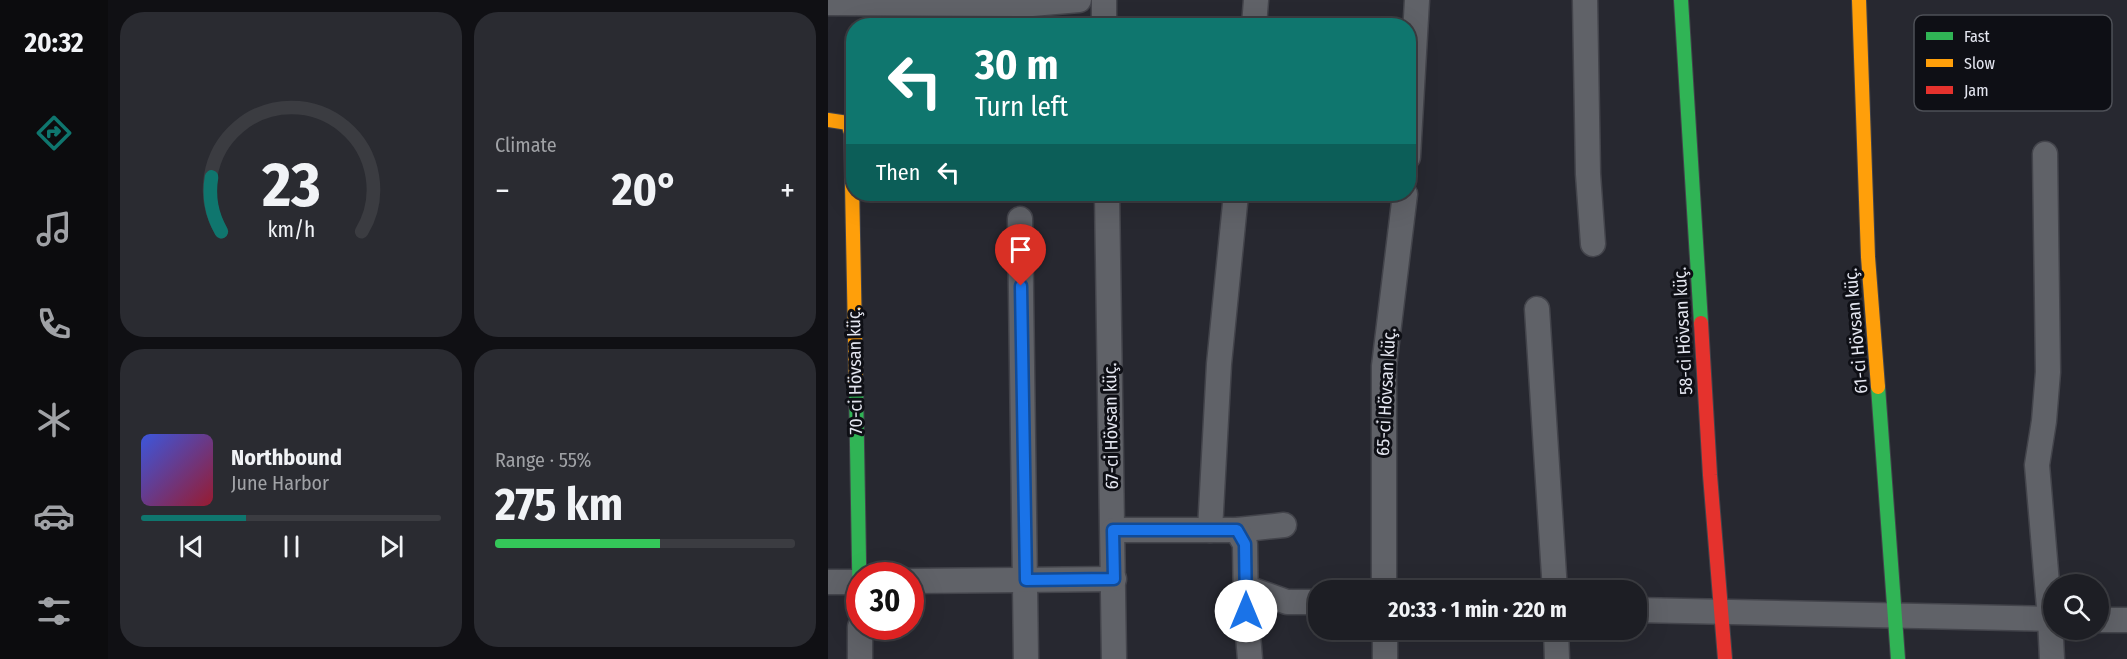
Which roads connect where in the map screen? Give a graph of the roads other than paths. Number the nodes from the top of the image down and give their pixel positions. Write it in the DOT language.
graph roads {
  1 [pos="1080,0"];
  2 [pos="1104,0"];
  3 [pos="1256,0"];
  4 [pos="1417,0"];
  5 [pos="1585,0"];
  6 [pos="1681,0"];
  7 [pos="1859,0"];
  8 [pos="828,3"];
  9 [pos="1104,18"];
  10 [pos="1255,18"];
  11 [pos="1416,18"];
  12 [pos="828,120"];
  13 [pos="846,123"];
  14 [pos="2045,154"];
  15 [pos="852,201"];
  16 [pos="1107,201"];
  17 [pos="1235,201"];
  18 [pos="1404,201"];
  19 [pos="1020,219"];
  20 [pos="1593,244"];
  21 [pos="1537,309"];
  22 [pos="1284,525"];
  23 [pos="1113,530"];
  24 [pos="1210,530"];
  25 [pos="1237,530"];
  26 [pos="859,562"];
  27 [pos="2048,574"];
  28 [pos="1114,579"];
  29 [pos="1026,580"];
  30 [pos="1384,580"];
  31 [pos="1554,580"];
  32 [pos="924,581"];
  33 [pos="828,582"];
  34 [pos="846,582"];
  35 [pos="1247,588"];
  36 [pos="1308,602"];
  37 [pos="1647,610"];
  38 [pos="1721,612"];
  39 [pos="1897,615"];
  40 [pos="2043,619"];
  41 [pos="2109,620"];
  42 [pos="2127,621"];
  43 [pos="860,640"];
  44 [pos="1385,640"];
  45 [pos="1556,640"];
  46 [pos="2052,640"];
  47 [pos="860,659"];
  48 [pos="1026,659"];
  49 [pos="1114,659"];
  50 [pos="1250,659"];
  51 [pos="1386,659"];
  52 [pos="1557,659"];
  53 [pos="1725,659"];
  54 [pos="1898,659"];
  55 [pos="2052,659"];
  1 -- 8 [label="street"];
  2 -- 9 [label="street"];
  3 -- 10 [label="street"];
  4 -- 11 [label="street"];
  5 -- 20 [label="street"];
  6 -- 38 [label="street, 58-ci Hövsan küç."];
  7 -- 39 [label="street, 61-ci Hövsan küç."];
  12 -- 13 [label="street, 70-ci Hövsan küç."];
  14 -- 27 [label="street"];
  15 -- 26 [label="street, 70-ci Hövsan küç."];
  16 -- 23 [label="street, 67-ci Hövsan küç."];
  17 -- 24 [label="street"];
  18 -- 30 [label="street, 65-ci Hövsan küç."];
  19 -- 29 [label="street"];
  21 -- 31 [label="street"];
  22 -- 25 [label="street"];
  23 -- 24 [label="street"];
  23 -- 28 [label="street, 67-ci Hövsan küç."];
  24 -- 25 [label="street"];
  25 -- 35 [label="street"];
  28 -- 29 [label="street"];
  28 -- 49 [label="street, 67-ci Hövsan küç."];
  29 -- 32 [label="street"];
  29 -- 48 [label="street"];
  33 -- 34 [label="street"];
  35 -- 36 [label="street"];
  35 -- 50 [label="street"];
  37 -- 38 [label="street"];
  38 -- 39 [label="street"];
  38 -- 53 [label="street, 58-ci Hövsan küç."];
  39 -- 40 [label="street"];
  39 -- 54 [label="street, 61-ci Hövsan küç."];
  41 -- 42 [label="street"];
  43 -- 47 [label="street"];
  44 -- 51 [label="street"];
  45 -- 52 [label="street"];
  46 -- 55 [label="street"];
}
